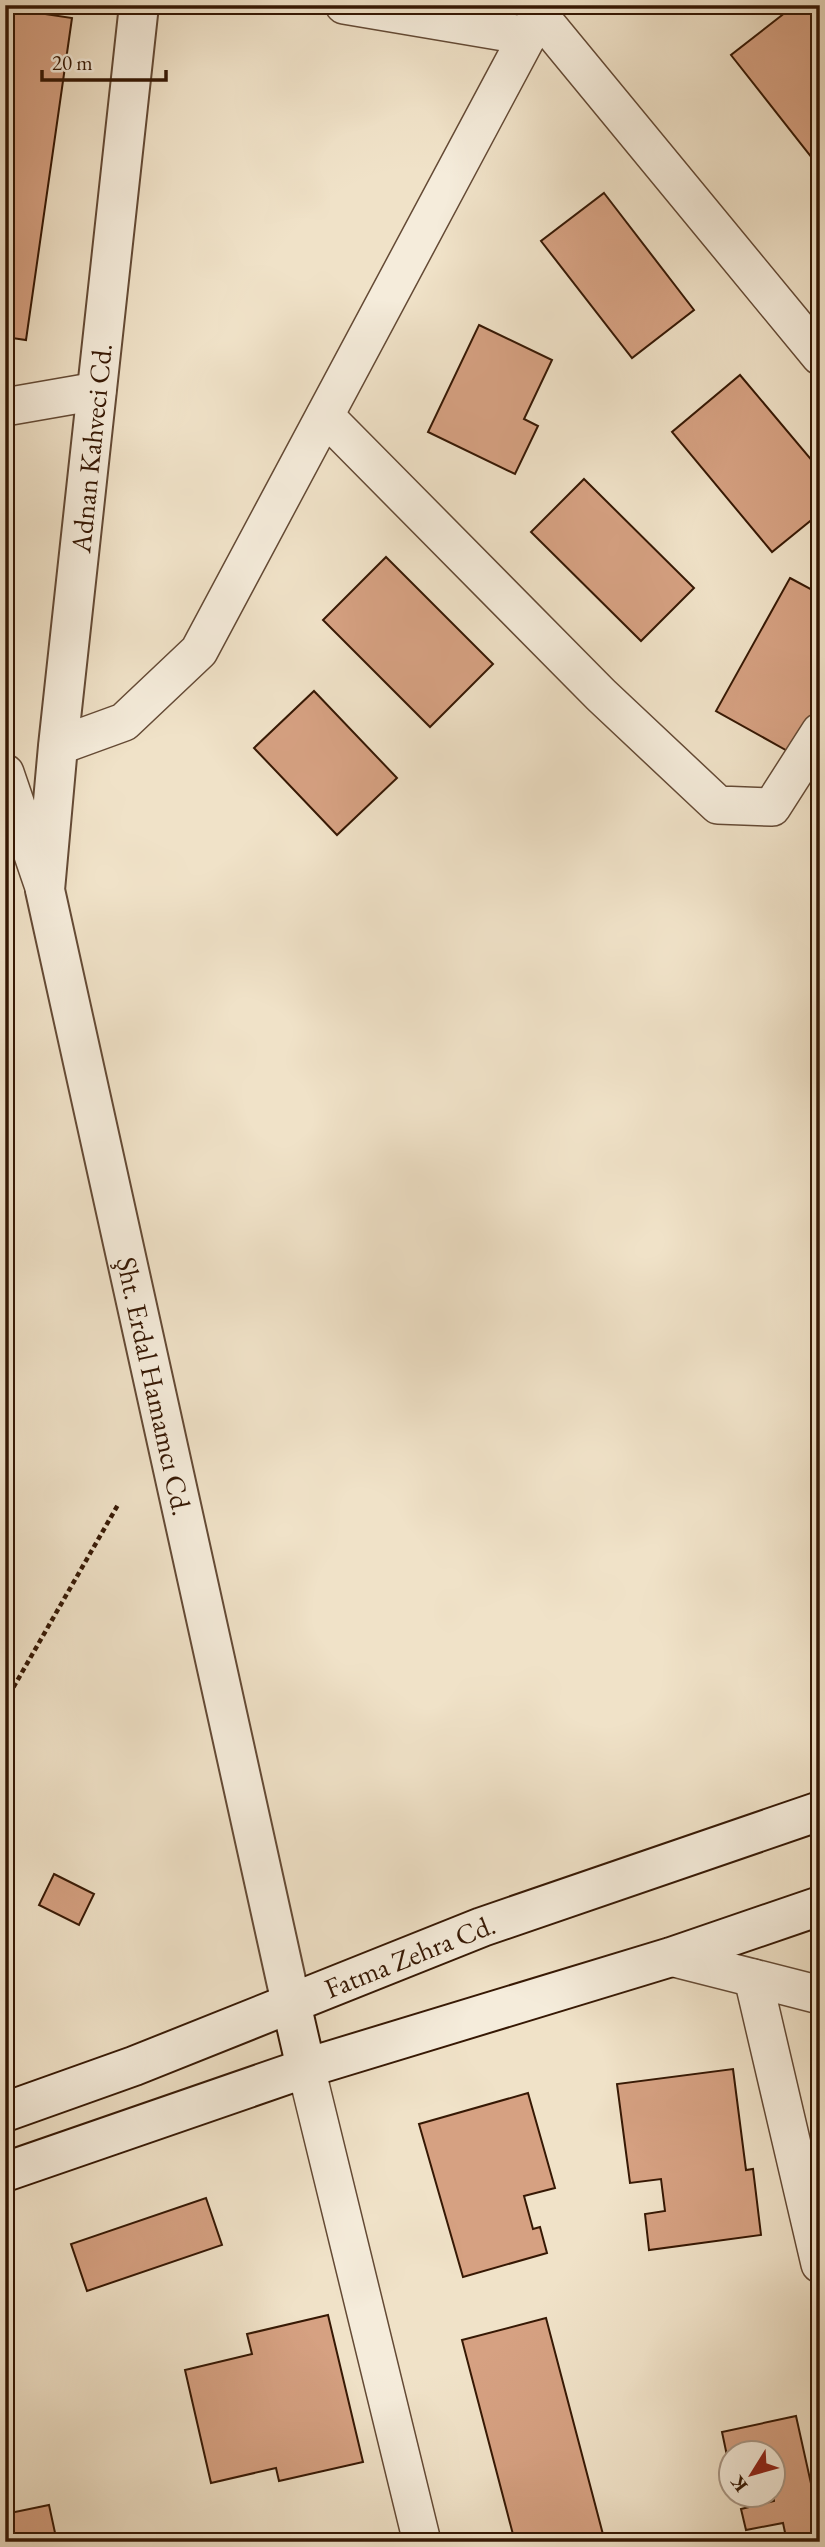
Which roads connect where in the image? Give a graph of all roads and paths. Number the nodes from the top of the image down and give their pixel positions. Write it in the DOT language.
graph roads {
  1 [pos="139,5"];
  2 [pos="344,5"];
  3 [pos="537,19"];
  4 [pos="820,356"];
  5 [pos="97,391"];
  6 [pos="5,407"];
  7 [pos="325,416"];
  8 [pos="820,732"];
  9 [pos="58,747"];
  10 [pos="5,773"];
  11 [pos="45,890"];
  12 [pos="119,1503"];
  13 [pos="5,1702"];
  14 [pos="820,1811"];
  15 [pos="820,1906"];
  16 [pos="671,1957"];
  17 [pos="753,1978"];
  18 [pos="820,1995"];
  19 [pos="291,2003"];
  20 [pos="306,2068"];
  21 [pos="5,2112"];
  22 [pos="5,2172"];
  23 [pos="820,2264"];
  24 [pos="422,2542"];
  1 -- 5 [label="street, Adnan Kahveci Cd."];
  2 -- 3 [label="street"];
  3 -- 4 [label="street"];
  3 -- 7 [label="street"];
  5 -- 6 [label="street"];
  5 -- 9 [label="street, Adnan Kahveci Cd."];
  7 -- 8 [label="street"];
  7 -- 9 [label="street"];
  9 -- 11 [label="street, Adnan Kahveci Cd."];
  10 -- 11 [label="street, Şht. Erdal Hamamcı Cd."];
  11 -- 19 [label="street, Şht. Erdal Hamamcı Cd."];
  12 -- 13 [label="path"];
  14 -- 19 [label="street, Fatma Zehra Cd."];
  15 -- 16 [label="street"];
  16 -- 17 [label="street"];
  16 -- 20 [label="street"];
  17 -- 18 [label="street"];
  17 -- 23 [label="street"];
  19 -- 20 [label="street, Şht. Erdal Hamamcı Cd."];
  19 -- 21 [label="street, Fatma Zehra Cd."];
  20 -- 22 [label="street"];
  20 -- 24 [label="street"];
}
